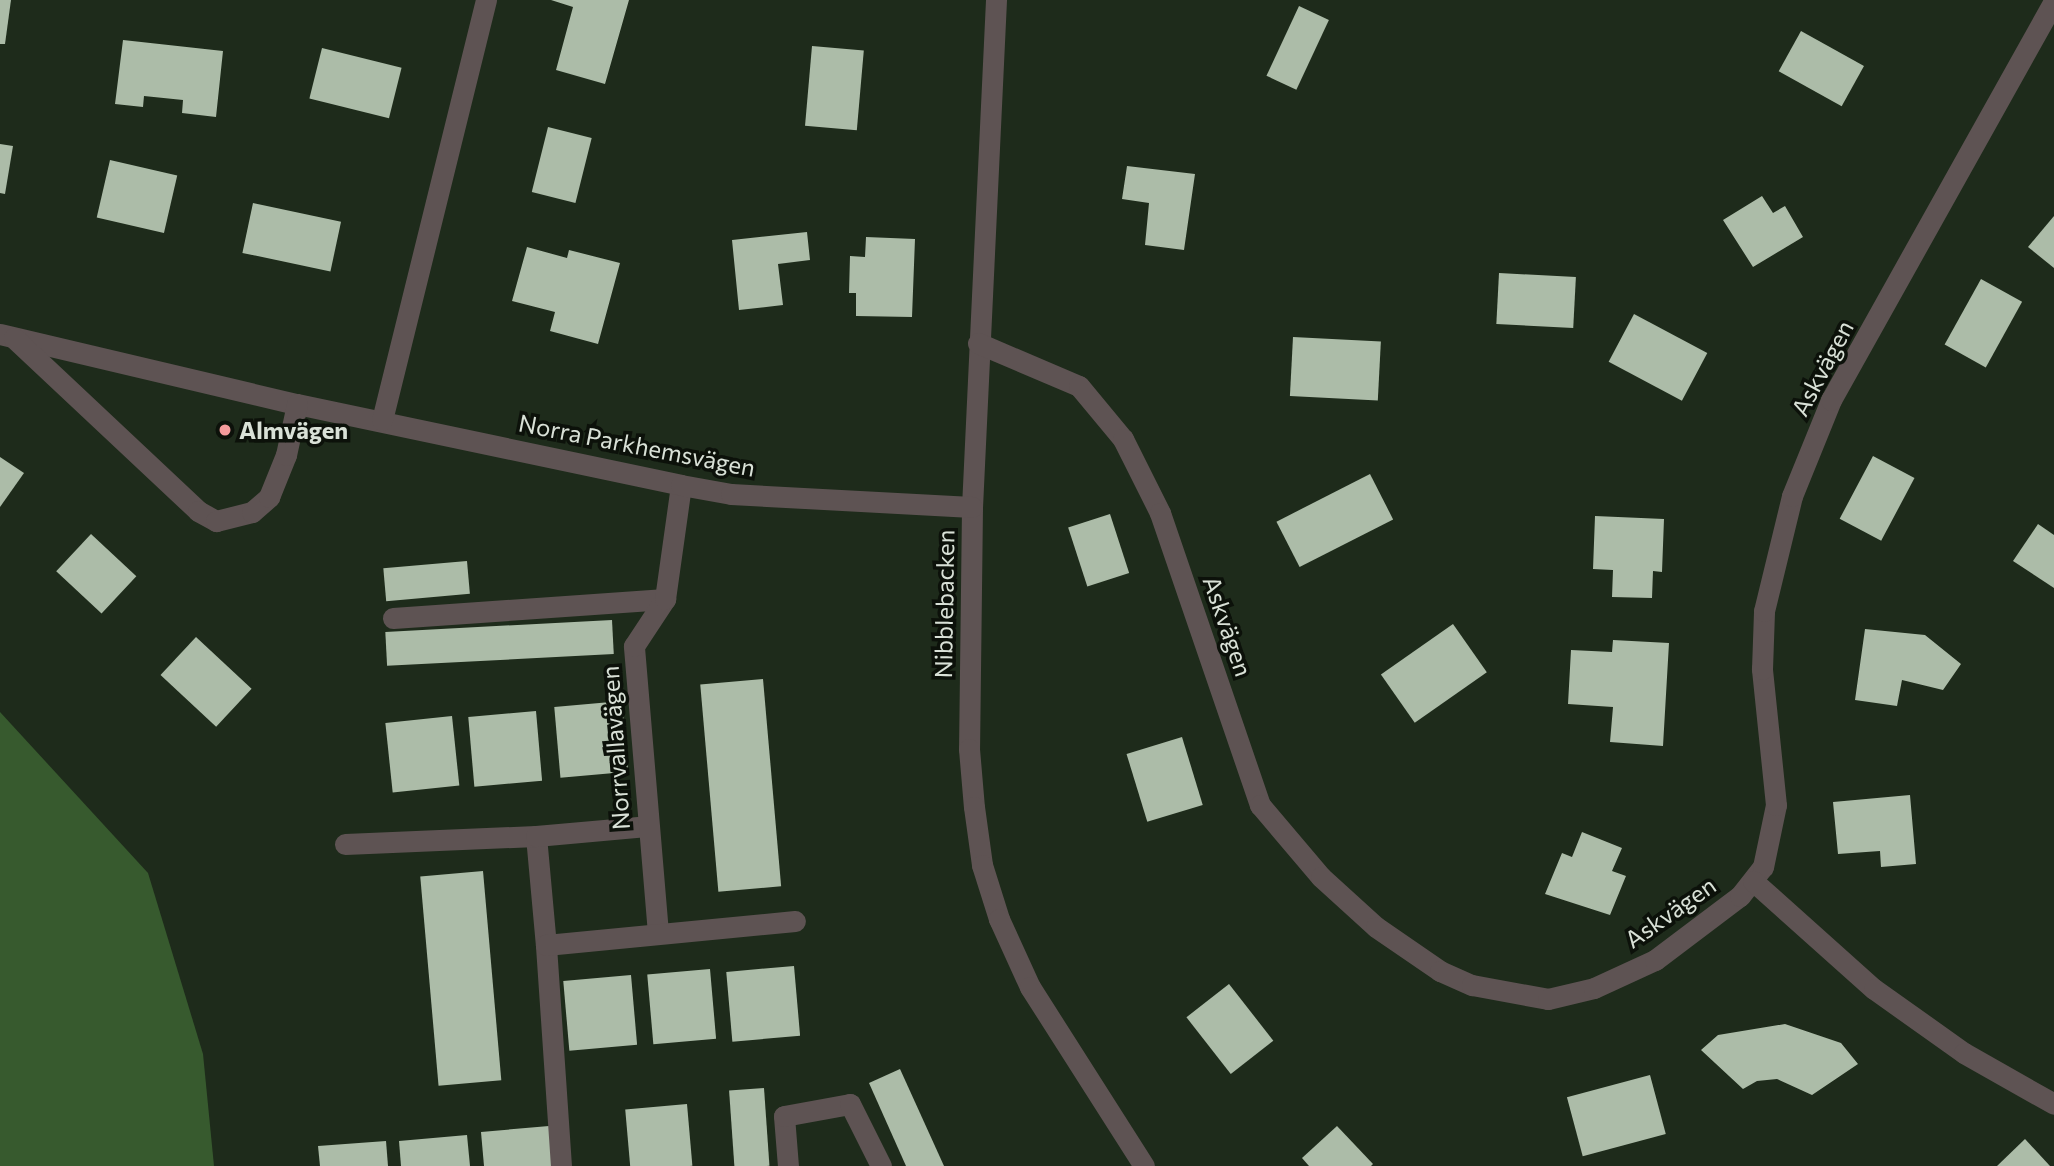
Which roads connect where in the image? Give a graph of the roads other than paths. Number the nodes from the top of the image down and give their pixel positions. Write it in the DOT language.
graph roads {
  1 [pos="486,0"];
  2 [pos="996,0"];
  3 [pos="2054,1"];
  4 [pos="6,335"];
  5 [pos="978,343"];
  6 [pos="297,404"];
  7 [pos="382,420"];
  8 [pos="681,485"];
  9 [pos="972,507"];
  10 [pos="665,599"];
  11 [pos="393,618"];
  12 [pos="647,826"];
  13 [pos="536,836"];
  14 [pos="345,844"];
  15 [pos="1753,881"];
  16 [pos="795,921"];
  17 [pos="658,933"];
  18 [pos="546,945"];
  19 [pos="2054,1104"];
  20 [pos="561,1166"];
  21 [pos="788,1166"];
  22 [pos="881,1166"];
  23 [pos="1144,1166"];
  1 -- 7 [label="street"];
  2 -- 5 [label="street, Nibblebacken"];
  3 -- 15 [label="street, Askvägen"];
  4 -- 6 [label="street, Norra Parkhemsvägen"];
  4 -- 6 [label="street, Norra Parkhemsvägen"];
  5 -- 9 [label="street, Nibblebacken"];
  5 -- 15 [label="street, Askvägen"];
  6 -- 7 [label="street, Norra Parkhemsvägen"];
  7 -- 8 [label="street, Norra Parkhemsvägen"];
  8 -- 9 [label="street, Norra Parkhemsvägen"];
  8 -- 10 [label="street, Norrvallavägen"];
  9 -- 23 [label="street, Nibblebacken"];
  10 -- 11 [label="street"];
  10 -- 12 [label="street, Norrvallavägen"];
  12 -- 13 [label="street"];
  12 -- 17 [label="street, Norrvallavägen"];
  13 -- 14 [label="street"];
  13 -- 18 [label="street"];
  15 -- 19 [label="street"];
  16 -- 17 [label="street"];
  17 -- 18 [label="street"];
  18 -- 20 [label="street"];
  21 -- 22 [label="street"];
}
